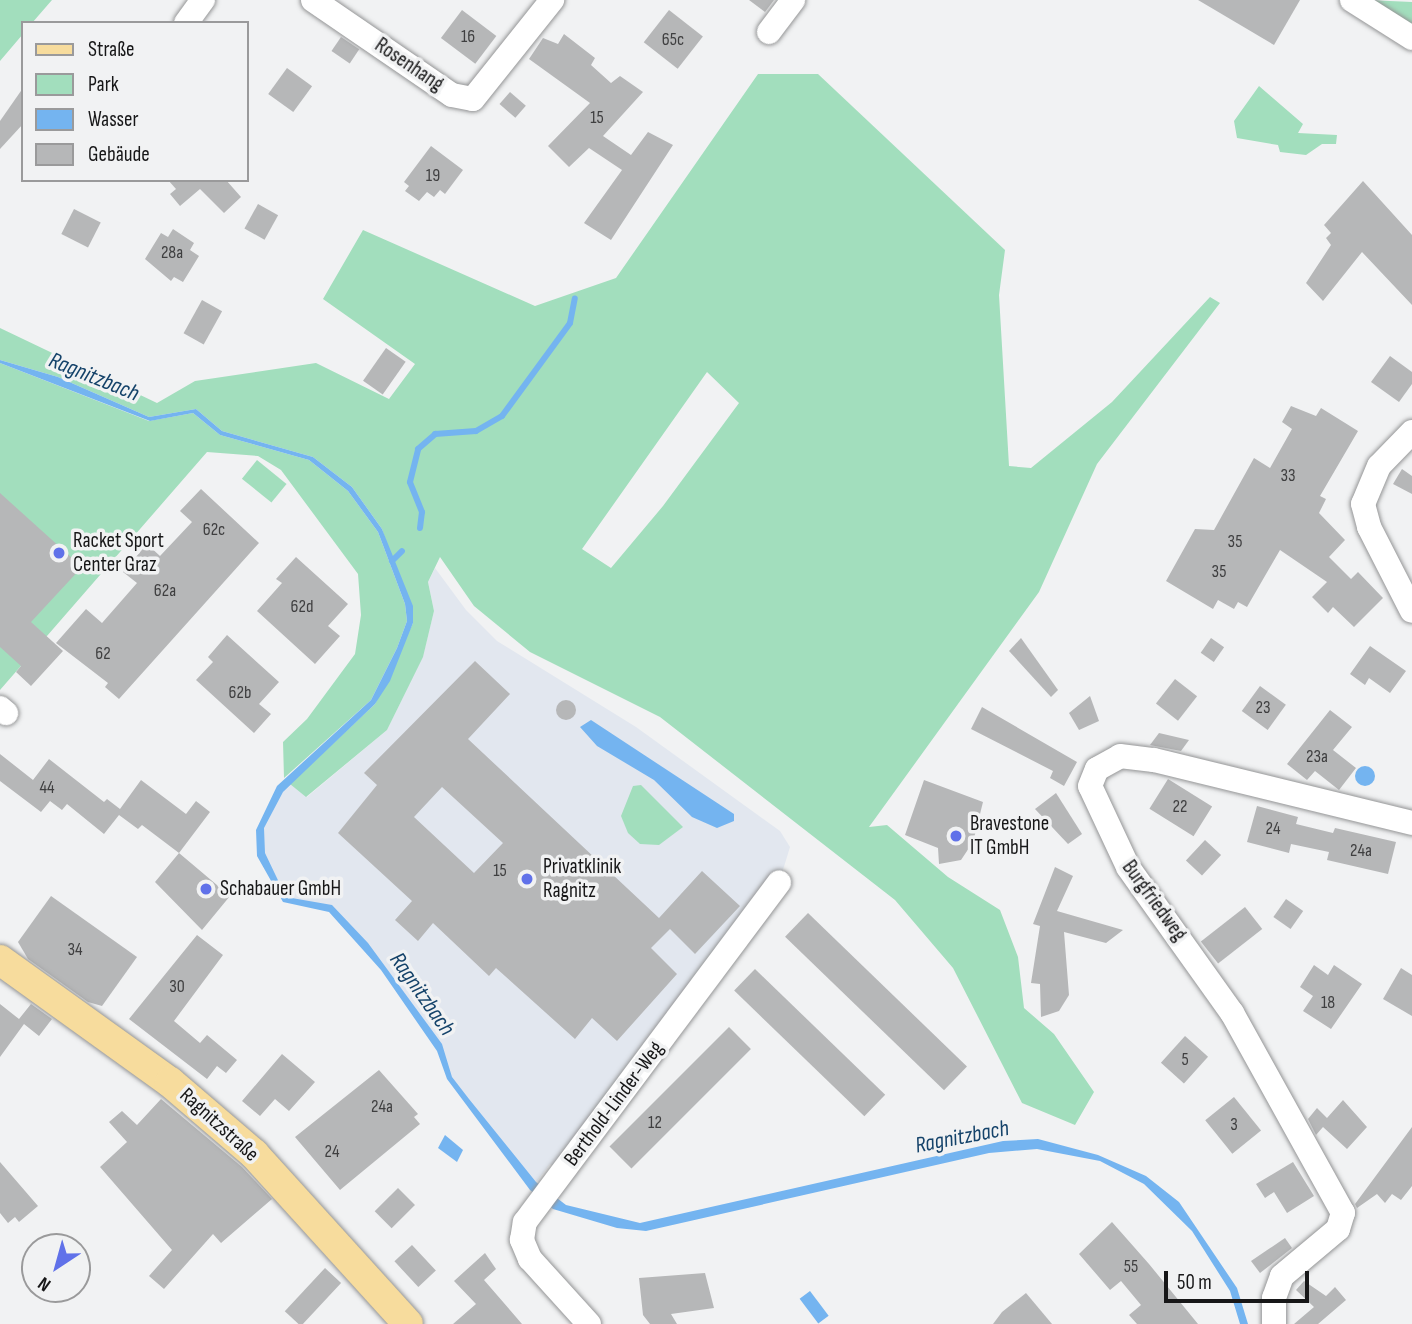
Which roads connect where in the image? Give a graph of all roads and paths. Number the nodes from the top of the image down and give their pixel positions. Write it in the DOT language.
graph roads {
  1 [pos="202,0"];
  2 [pos="313,0"];
  3 [pos="552,0"];
  4 [pos="793,0"];
  5 [pos="1352,0"];
  6 [pos="187,21"];
  7 [pos="769,32"];
  8 [pos="1412,38"];
  9 [pos="1412,432"];
  10 [pos="1412,611"];
  11 [pos="1412,823"];
  12 [pos="779,883"];
  13 [pos="0,960"];
  14 [pos="408,1324"];
  15 [pos="589,1324"];
  16 [pos="1274,1324"];
  1 -- 6 [label="street"];
  2 -- 3 [label="street, Rosenhang"];
  4 -- 7 [label="street"];
  5 -- 8 [label="street"];
  9 -- 10 [label="street"];
  11 -- 16 [label="street, Burgfriedweg"];
  12 -- 15 [label="street, Berthold-Linder-Weg"];
  13 -- 14 [label="main road, Ragnitzstraße"];
}
